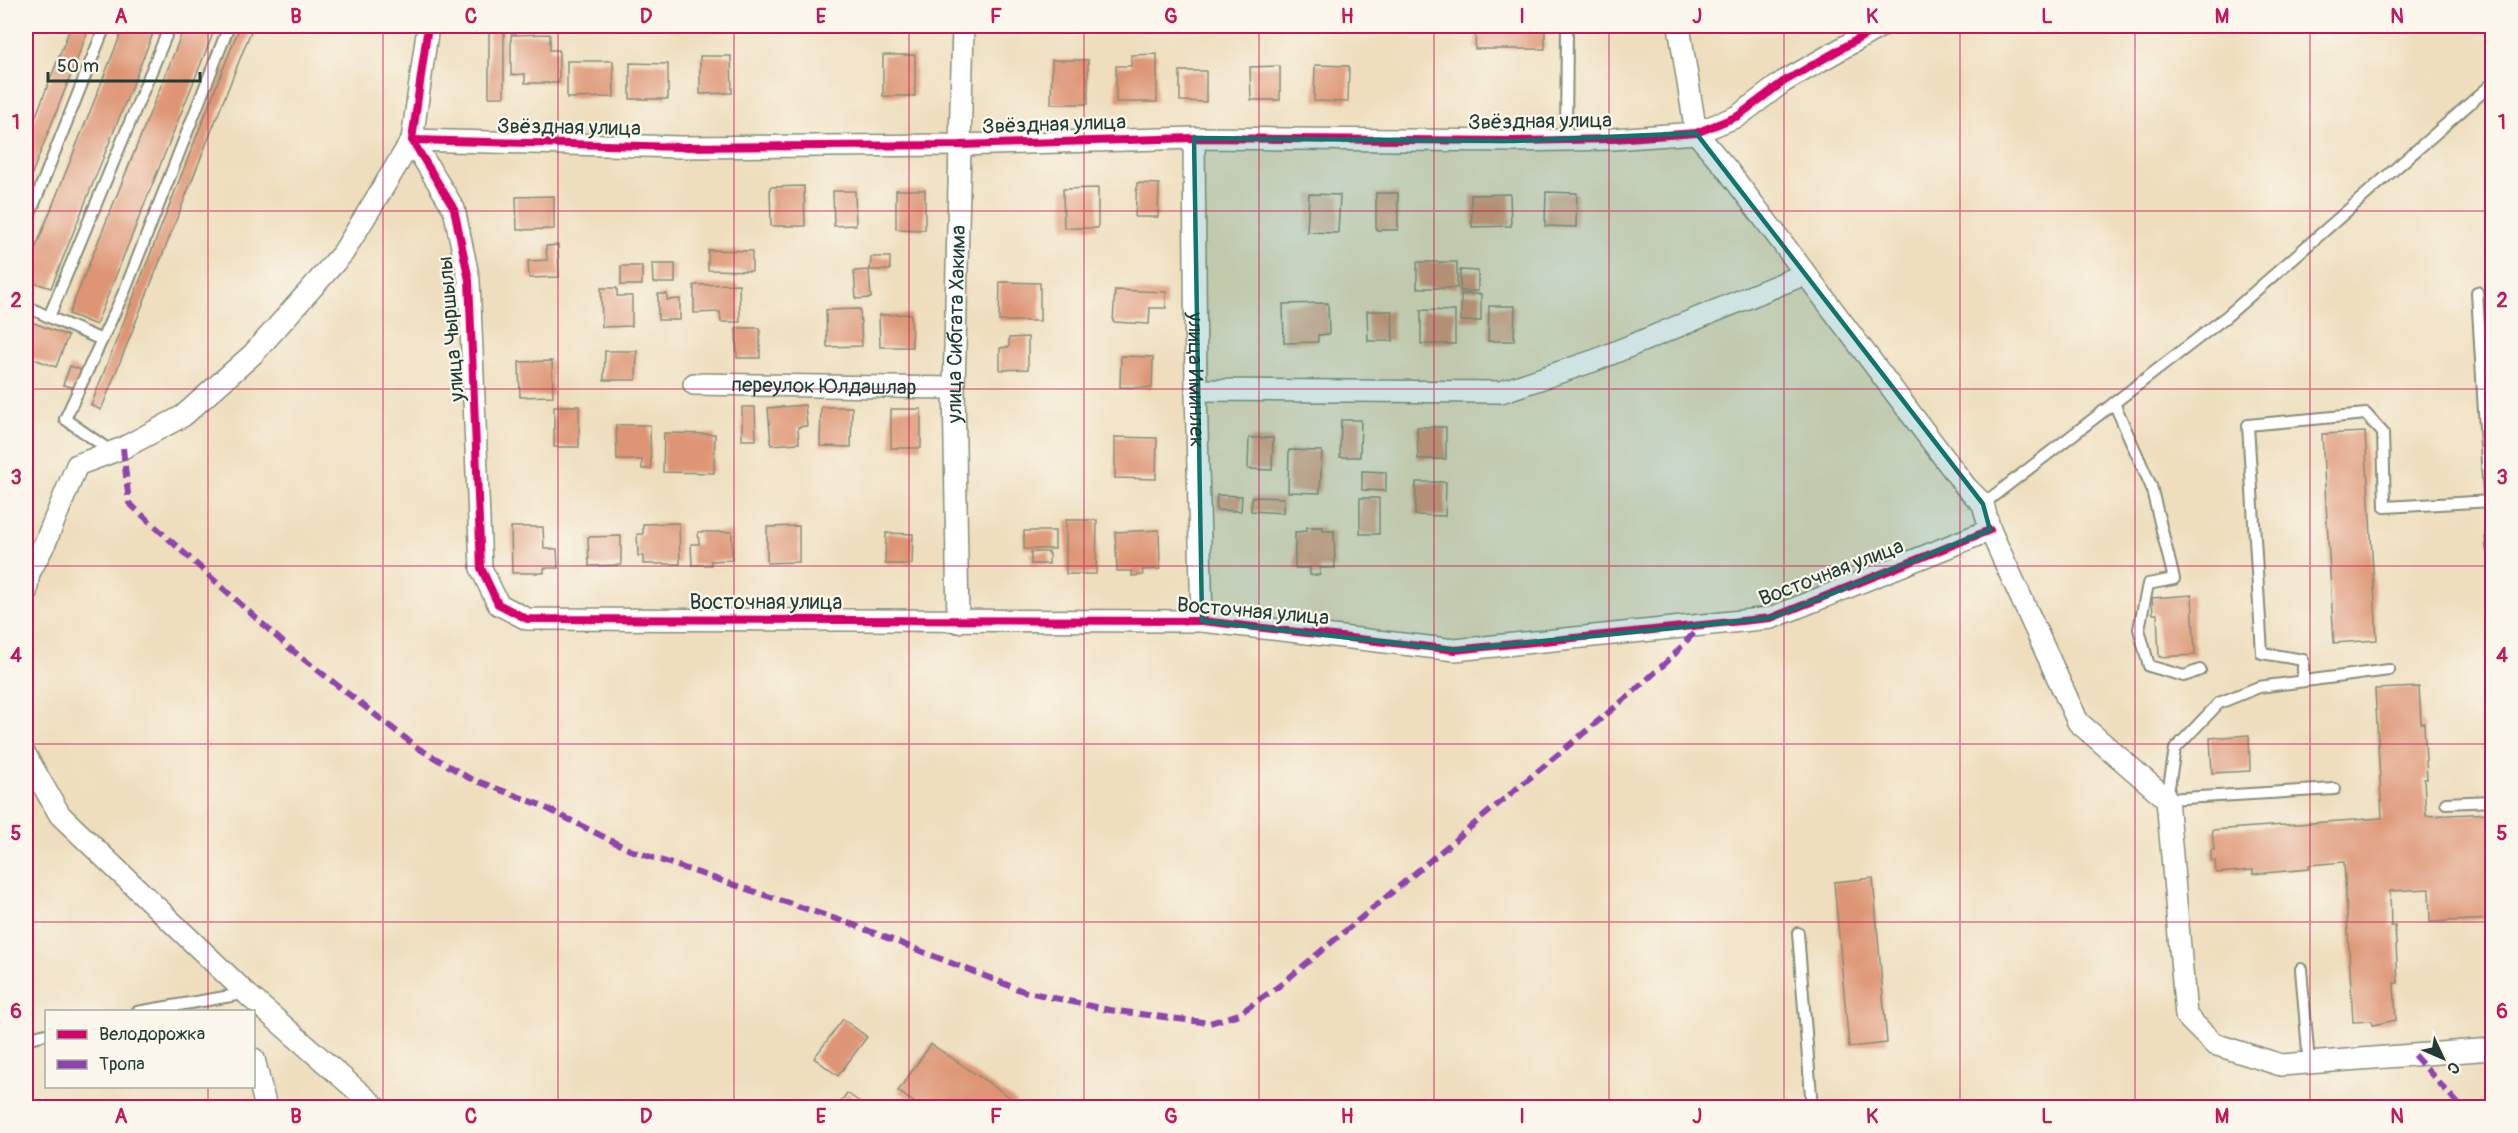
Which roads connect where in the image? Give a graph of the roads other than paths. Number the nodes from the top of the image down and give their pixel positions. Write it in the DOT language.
graph roads {
  1 [pos="105,26"];
  2 [pos="170,26"];
  3 [pos="229,26"];
  4 [pos="428,26"];
  5 [pos="963,26"];
  6 [pos="1567,26"];
  7 [pos="1679,26"];
  8 [pos="1881,26"];
  9 [pos="2493,84"];
  10 [pos="1696,133"];
  11 [pos="1194,138"];
  12 [pos="412,140"];
  13 [pos="1566,140"];
  14 [pos="960,145"];
  15 [pos="26,224"];
  16 [pos="1805,274"];
  17 [pos="2477,292"];
  18 [pos="26,306"];
  19 [pos="49,317"];
  20 [pos="102,340"];
  21 [pos="694,384"];
  22 [pos="954,388"];
  23 [pos="1196,390"];
  24 [pos="2114,403"];
  25 [pos="112,452"];
  26 [pos="2491,502"];
  27 [pos="1983,504"];
  28 [pos="1990,530"];
  29 [pos="2493,548"];
  30 [pos="26,593"];
  31 [pos="498,604"];
  32 [pos="958,621"];
  33 [pos="1202,621"];
  34 [pos="2200,670"];
  35 [pos="2389,670"];
  36 [pos="2303,681"];
  37 [pos="26,756"];
  38 [pos="2335,789"];
  39 [pos="2167,799"];
  40 [pos="2493,801"];
  41 [pos="2446,804"];
  42 [pos="1798,933"];
  43 [pos="2301,969"];
  44 [pos="237,996"];
  45 [pos="144,1010"];
  46 [pos="255,1010"];
  47 [pos="255,1010"];
  48 [pos="45,1034"];
  49 [pos="26,1039"];
  50 [pos="2493,1049"];
  51 [pos="2309,1062"];
  52 [pos="255,1063"];
  53 [pos="266,1107"];
  54 [pos="376,1107"];
  55 [pos="1812,1107"];
  1 -- 15 [label="lane"];
  2 -- 19 [label="lane"];
  3 -- 20 [label="lane"];
  4 -- 12 [label="street"];
  5 -- 14 [label="street, улица Сибгата Хакима"];
  6 -- 13 [label="lane"];
  7 -- 10 [label="street"];
  8 -- 10 [label="street, Звёздная улица"];
  9 -- 24 [label="lane"];
  10 -- 13 [label="street, Звёздная улица"];
  10 -- 16 [label="street"];
  11 -- 13 [label="street, Звёздная улица"];
  11 -- 14 [label="street, Звёздная улица"];
  11 -- 23 [label="street, улица Иминлек"];
  12 -- 14 [label="street, Звёздная улица"];
  12 -- 25 [label="street"];
  12 -- 31 [label="street, улица Чыршылы"];
  14 -- 22 [label="street, улица Сибгата Хакима"];
  16 -- 23 [label="street"];
  16 -- 27 [label="street"];
  17 -- 26 [label="lane"];
  18 -- 19 [label="lane"];
  19 -- 20 [label="lane"];
  20 -- 25 [label="lane"];
  21 -- 22 [label="street, переулок Юлдашлар"];
  22 -- 32 [label="street, улица Сибгата Хакима"];
  23 -- 33 [label="street, улица Иминлек"];
  24 -- 27 [label="lane"];
  24 -- 34 [label="lane"];
  25 -- 30 [label="street"];
  26 -- 29 [label="lane"];
  26 -- 36 [label="lane"];
  27 -- 28 [label="street"];
  28 -- 33 [label="street, Восточная улица"];
  28 -- 39 [label="street"];
  31 -- 32 [label="street, Восточная улица"];
  32 -- 33 [label="street, Восточная улица"];
  35 -- 36 [label="lane"];
  36 -- 39 [label="lane"];
  37 -- 44 [label="street"];
  38 -- 39 [label="lane"];
  39 -- 51 [label="street"];
  40 -- 41 [label="lane"];
  42 -- 55 [label="lane"];
  43 -- 51 [label="lane"];
  44 -- 45 [label="lane"];
  44 -- 47 [label="street"];
  46 -- 54 [label="street"];
  48 -- 49 [label="lane"];
  50 -- 51 [label="street"];
  52 -- 53 [label="street"];
}
